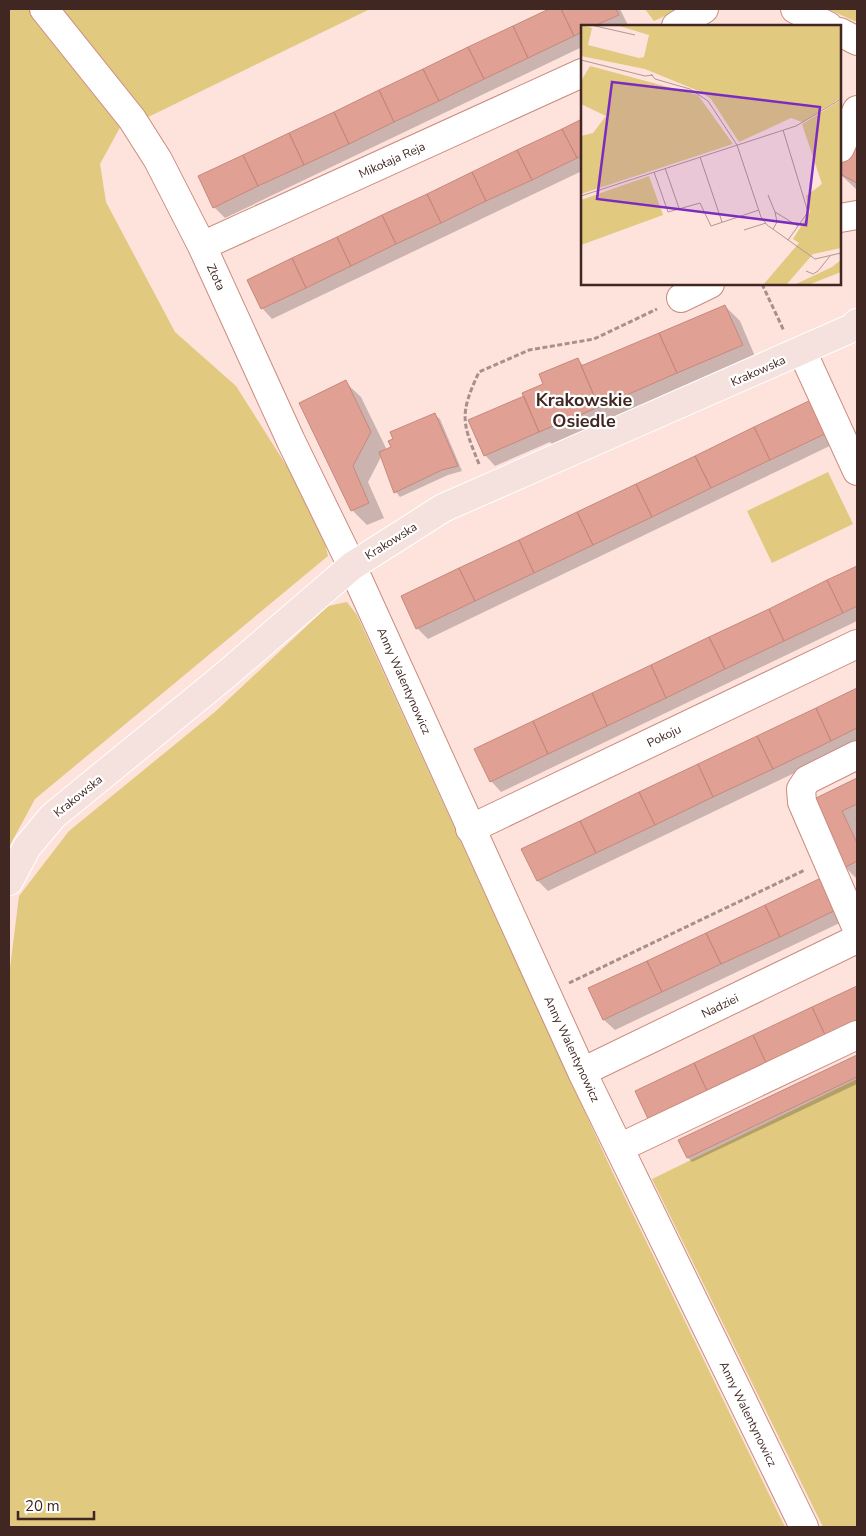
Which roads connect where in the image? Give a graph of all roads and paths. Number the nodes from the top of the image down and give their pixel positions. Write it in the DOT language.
graph roads {
  1 [pos="44,9"];
  2 [pos="704,9"];
  3 [pos="795,9"];
  4 [pos="678,25"];
  5 [pos="826,25"];
  6 [pos="841,33"];
  7 [pos="857,41"];
  8 [pos="581,73"];
  9 [pos="857,110"];
  10 [pos="841,146"];
  11 [pos="857,216"];
  12 [pos="841,218"];
  13 [pos="202,246"];
  14 [pos="708,285"];
  15 [pos="763,285"];
  16 [pos="681,298"];
  17 [pos="857,323"];
  18 [pos="798,353"];
  19 [pos="857,471"];
  20 [pos="489,488"];
  21 [pos="352,566"];
  22 [pos="857,644"];
  23 [pos="857,755"];
  24 [pos="470,829"];
  25 [pos="827,859"];
  26 [pos="9,881"];
  27 [pos="857,929"];
  28 [pos="857,939"];
  29 [pos="546,994"];
  30 [pos="857,1035"];
  31 [pos="582,1072"];
  32 [pos="619,1148"];
  33 [pos="804,1527"];
  1 -- 13 [label="street, Złota"];
  2 -- 4 [label="street"];
  3 -- 5 [label="street"];
  6 -- 7 [label="street"];
  8 -- 13 [label="street, Mikołaja Reja"];
  9 -- 10 [label="street"];
  11 -- 12 [label="street"];
  13 -- 21 [label="street, Złota"];
  14 -- 16 [label="street"];
  15 -- 18 [label="path"];
  16 -- 20 [label="path"];
  17 -- 18 [label="main road, Krakowska"];
  18 -- 19 [label="street"];
  18 -- 20 [label="main road, Krakowska"];
  20 -- 21 [label="main road, Krakowska"];
  21 -- 24 [label="street, Anny Walentynowicz"];
  21 -- 26 [label="main road, Krakowska"];
  22 -- 24 [label="street, Pokoju"];
  23 -- 25 [label="street"];
  24 -- 29 [label="street, Anny Walentynowicz"];
  25 -- 27 [label="street"];
  25 -- 29 [label="path"];
  28 -- 31 [label="street, Nadziei"];
  29 -- 31 [label="street, Anny Walentynowicz"];
  30 -- 32 [label="street"];
  31 -- 32 [label="street, Anny Walentynowicz"];
  32 -- 33 [label="street, Anny Walentynowicz"];
}
